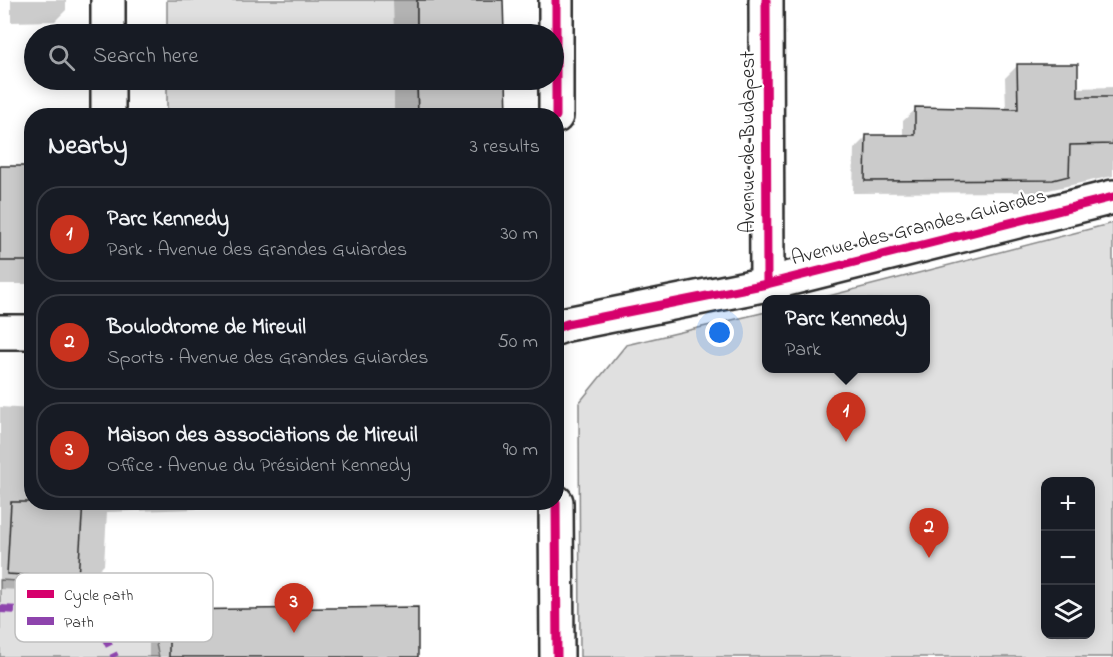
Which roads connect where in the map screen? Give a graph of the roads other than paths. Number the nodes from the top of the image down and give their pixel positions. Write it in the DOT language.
graph roads {
  1 [pos="108,0"];
  2 [pos="556,0"];
  3 [pos="766,0"];
  4 [pos="108,24"];
  5 [pos="556,24"];
  6 [pos="108,90"];
  7 [pos="556,90"];
  8 [pos="108,108"];
  9 [pos="556,108"];
  10 [pos="1113,197"];
  11 [pos="767,284"];
  12 [pos="564,325"];
  13 [pos="0,332"];
  14 [pos="24,332"];
  15 [pos="556,510"];
  16 [pos="557,657"];
  1 -- 4 [label="street"];
  2 -- 5 [label="street"];
  3 -- 11 [label="street, Avenue de Budapest"];
  6 -- 8 [label="street"];
  7 -- 9 [label="street"];
  10 -- 11 [label="street, Avenue des Grandes Guiardes"];
  11 -- 12 [label="street, Avenue des Grandes Guiardes"];
  13 -- 14 [label="street"];
  15 -- 16 [label="street"];
}
